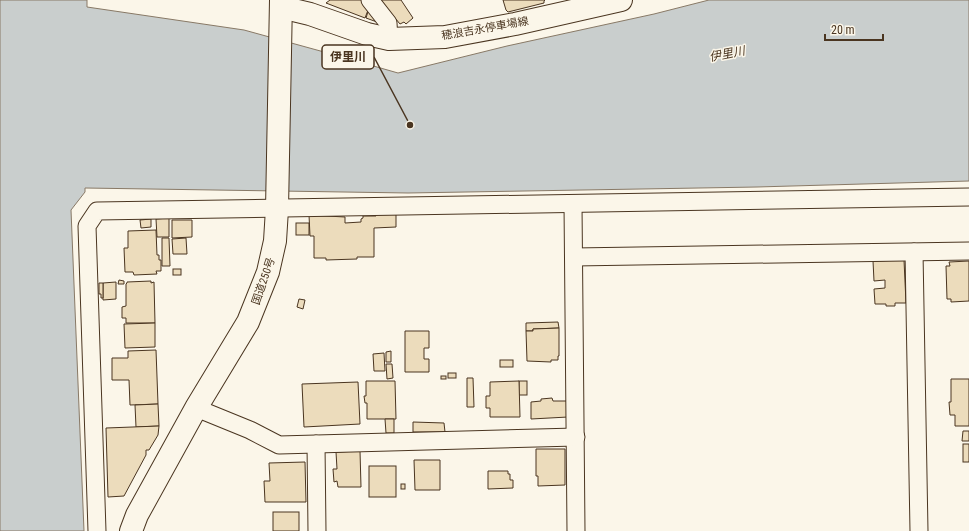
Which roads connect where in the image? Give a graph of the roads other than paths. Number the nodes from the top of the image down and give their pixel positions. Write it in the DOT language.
graph roads {
  1 [pos="370,0"];
  2 [pos="621,0"];
  3 [pos="281,10"];
  4 [pos="389,39"];
  5 [pos="969,197"];
  6 [pos="278,201"];
  7 [pos="573,204"];
  8 [pos="969,251"];
  9 [pos="914,252"];
  10 [pos="574,257"];
  11 [pos="196,408"];
  12 [pos="576,437"];
  13 [pos="316,444"];
  14 [pos="97,531"];
  15 [pos="131,531"];
  16 [pos="317,531"];
  17 [pos="576,531"];
  18 [pos="919,531"];
  1 -- 4 [label="street"];
  2 -- 4 [label="main road, 穂浪吉永停車場線"];
  3 -- 4 [label="main road, 穂浪吉永停車場線"];
  3 -- 6 [label="main road, 国道250号"];
  5 -- 7 [label="street"];
  6 -- 7 [label="street"];
  6 -- 11 [label="main road, 国道250号"];
  6 -- 14 [label="street"];
  7 -- 10 [label="street"];
  8 -- 9 [label="street"];
  9 -- 10 [label="street"];
  9 -- 18 [label="street"];
  10 -- 12 [label="street"];
  11 -- 13 [label="street"];
  11 -- 15 [label="main road, 国道250号"];
  12 -- 13 [label="street"];
  12 -- 17 [label="street"];
  13 -- 16 [label="street"];
}
